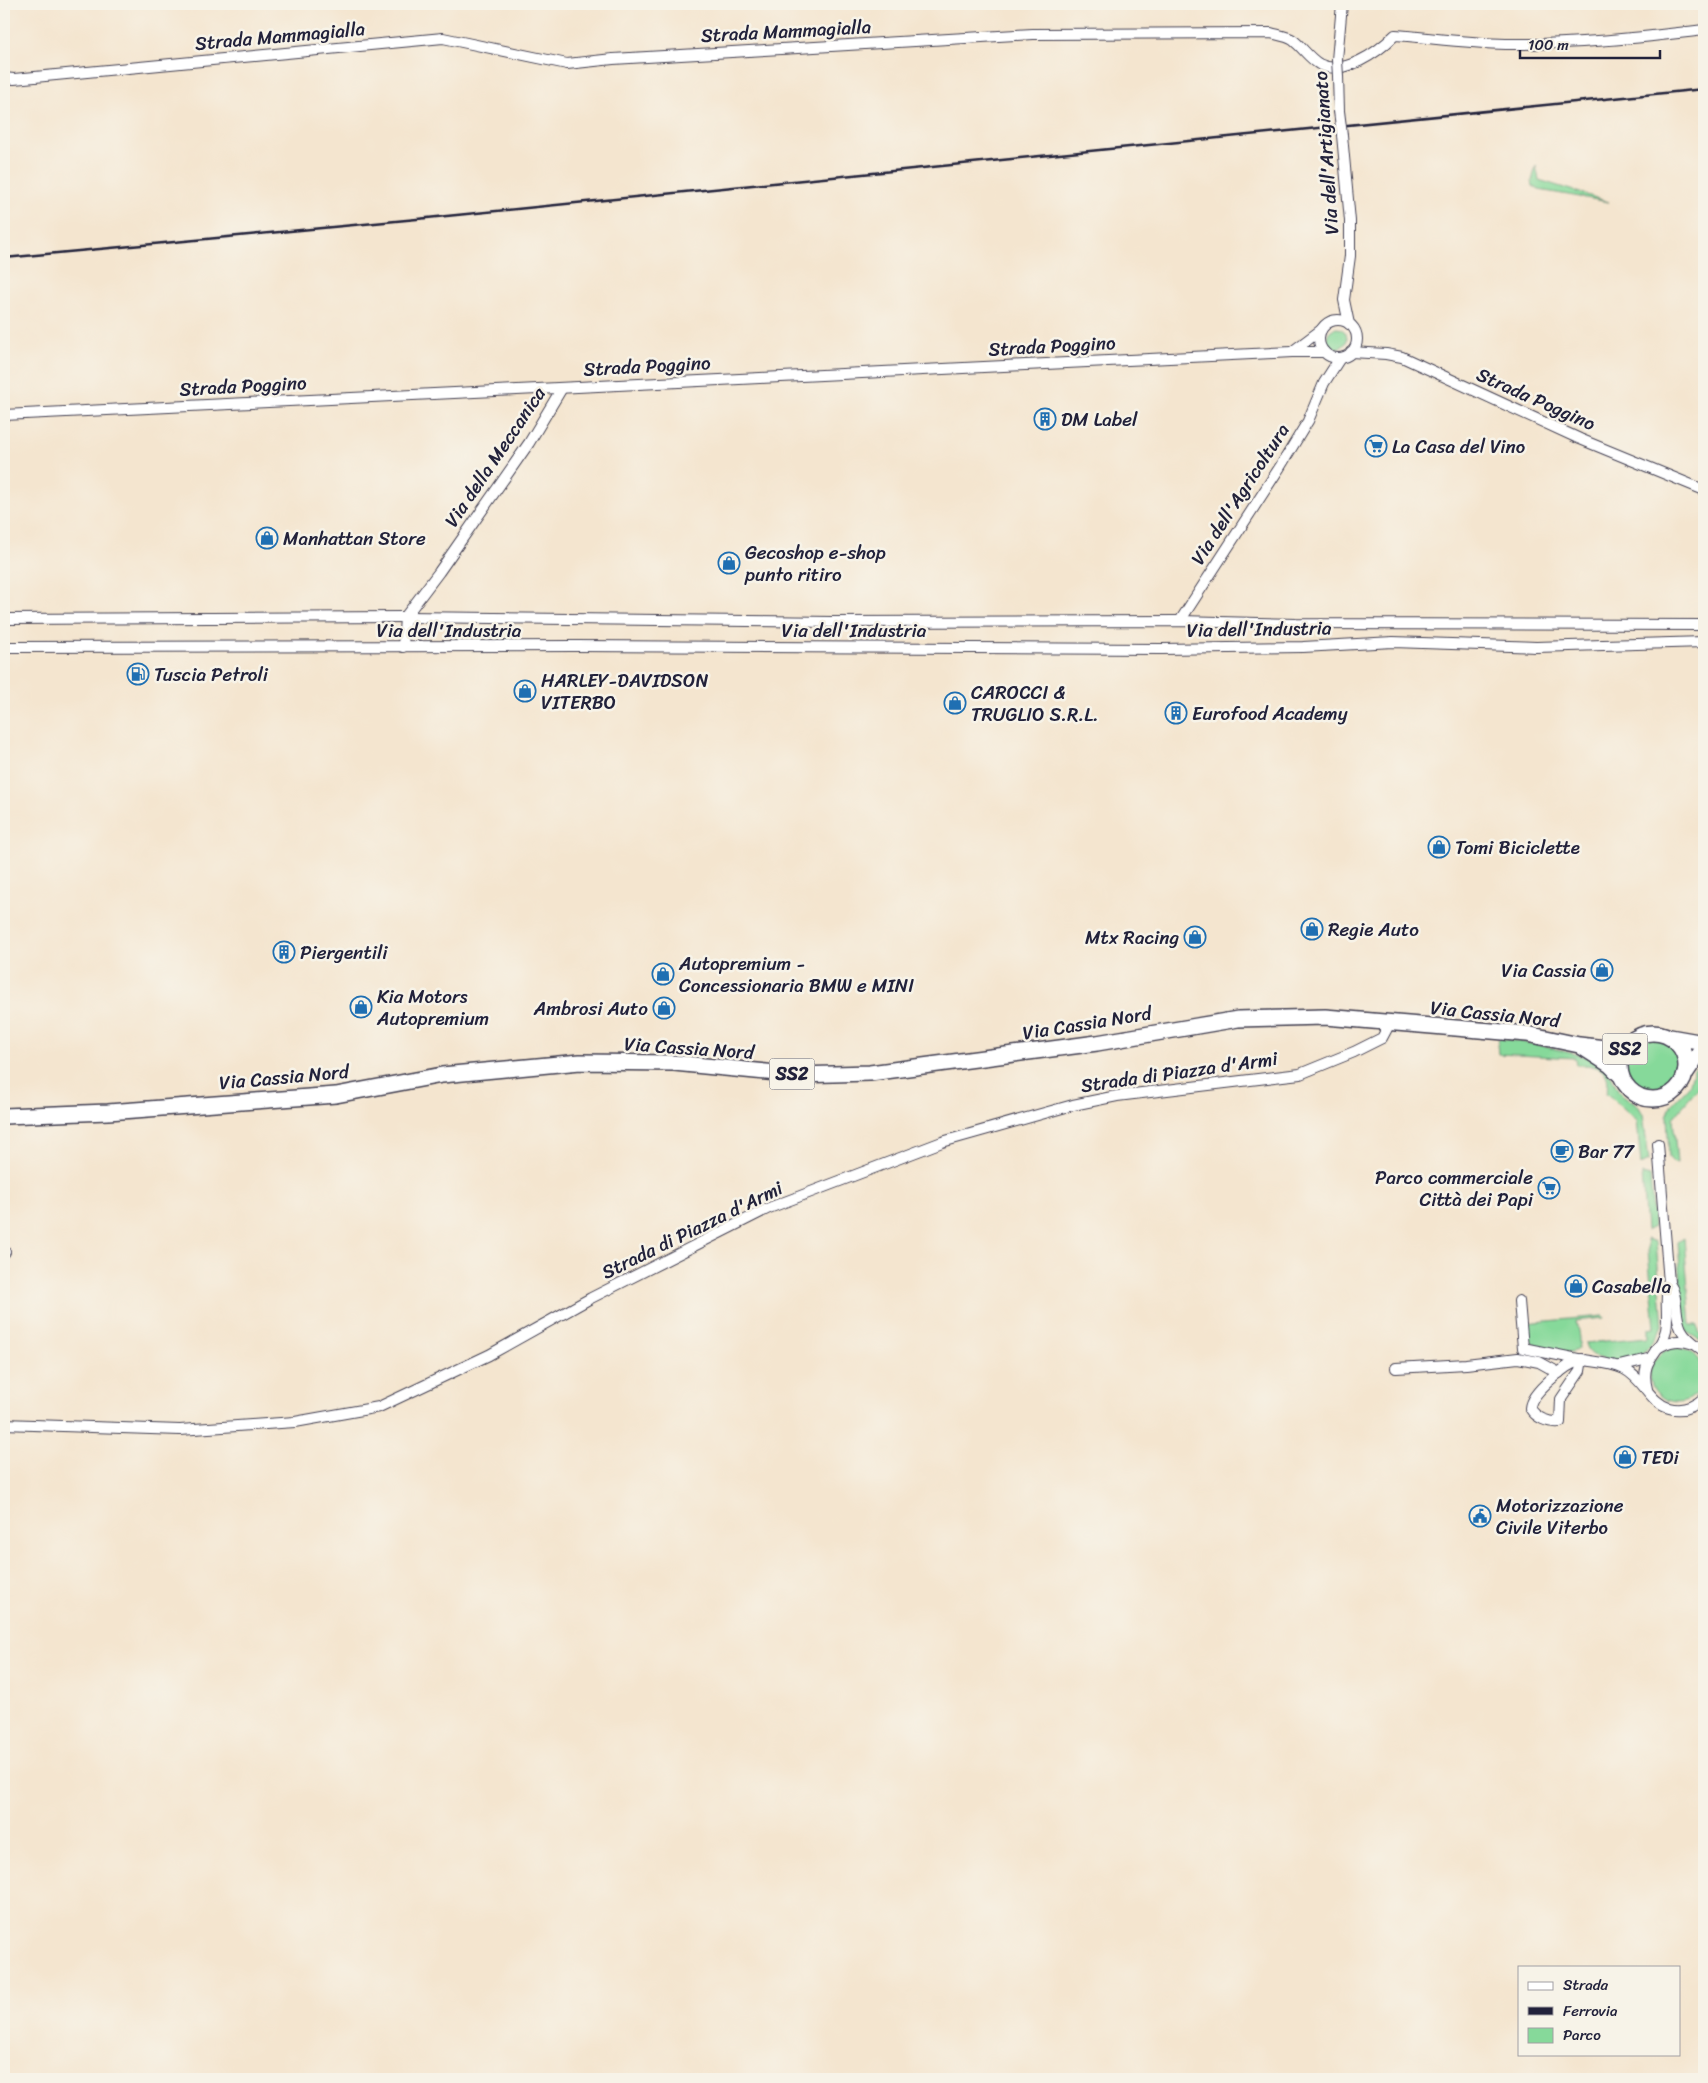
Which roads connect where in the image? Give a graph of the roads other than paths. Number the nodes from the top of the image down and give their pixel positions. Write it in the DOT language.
graph roads {
  1 [pos="1342,4"];
  2 [pos="1704,30"];
  3 [pos="4,78"];
  4 [pos="1344,300"];
  5 [pos="1330,322"];
  6 [pos="1349,324"];
  7 [pos="1321,330"];
  8 [pos="1292,352"];
  9 [pos="1351,352"];
  10 [pos="1326,354"];
  11 [pos="1340,358"];
  12 [pos="1324,383"];
  13 [pos="562,388"];
  14 [pos="4,415"];
  15 [pos="1704,490"];
  16 [pos="405,618"];
  17 [pos="4,619"];
  18 [pos="1180,621"];
  19 [pos="1704,625"];
  20 [pos="1704,642"];
  21 [pos="4,647"];
  22 [pos="404,647"];
  23 [pos="1390,1023"];
  24 [pos="1668,1037"];
  25 [pos="1634,1039"];
  26 [pos="1704,1044"];
  27 [pos="1579,1045"];
  28 [pos="1685,1074"];
  29 [pos="1621,1076"];
  30 [pos="4,1116"];
  31 [pos="1658,1144"];
  32 [pos="1669,1283"];
  33 [pos="1519,1301"];
  34 [pos="1695,1344"];
  35 [pos="1655,1350"];
  36 [pos="1704,1351"];
  37 [pos="1648,1359"];
  38 [pos="1582,1360"];
  39 [pos="1618,1366"];
  40 [pos="1396,1368"];
  41 [pos="1559,1373"];
  42 [pos="1647,1388"];
  43 [pos="1704,1398"];
  44 [pos="4,1424"];
  1 -- 4 [label="street, Via dell'Artigianato, bridge"];
  2 -- 3 [label="street, Strada Mammagialla"];
  4 -- 5 [label="street"];
  4 -- 6 [label="street"];
  5 -- 6 [label="street"];
  5 -- 7 [label="street"];
  6 -- 9 [label="street"];
  7 -- 8 [label="street"];
  7 -- 10 [label="street"];
  8 -- 10 [label="street, Strada Poggino"];
  8 -- 13 [label="street, Strada Poggino"];
  9 -- 11 [label="street"];
  9 -- 15 [label="street, Strada Poggino"];
  10 -- 11 [label="street"];
  10 -- 12 [label="street"];
  11 -- 12 [label="street"];
  12 -- 18 [label="street, Via dell'Agricoltura"];
  13 -- 14 [label="street, Strada Poggino"];
  13 -- 16 [label="street, Via della Meccanica"];
  16 -- 17 [label="street, Via dell'Industria"];
  16 -- 18 [label="street, Via dell'Industria"];
  16 -- 22 [label="street"];
  18 -- 19 [label="street, Via dell'Industria"];
  20 -- 22 [label="street, Via dell'Industria"];
  21 -- 22 [label="street, Via dell'Industria"];
  23 -- 27 [label="main road, Via Cassia Nord / SS2"];
  23 -- 30 [label="main road, Via Cassia Nord / SS2"];
  23 -- 44 [label="street, Strada di Piazza d'Armi"];
  24 -- 25 [label="main road, SS2"];
  24 -- 26 [label="main road, SS2"];
  24 -- 28 [label="main road, SS2"];
  25 -- 27 [label="main road, Via Cassia Nord / SS2"];
  25 -- 29 [label="main road, SS2"];
  26 -- 28 [label="main road, SS2"];
  27 -- 29 [label="main road, Via Cassia Nord / SS2"];
  28 -- 29 [label="main road, SS2"];
  31 -- 32 [label="street"];
  32 -- 34 [label="street"];
  32 -- 35 [label="street"];
  33 -- 38 [label="street"];
  34 -- 35 [label="street"];
  34 -- 36 [label="street"];
  35 -- 37 [label="street"];
  37 -- 39 [label="street"];
  37 -- 42 [label="street"];
  38 -- 39 [label="street"];
  38 -- 41 [label="street"];
  38 -- 41 [label="street"];
  39 -- 42 [label="street"];
  40 -- 41 [label="street"];
  42 -- 43 [label="street"];
}
